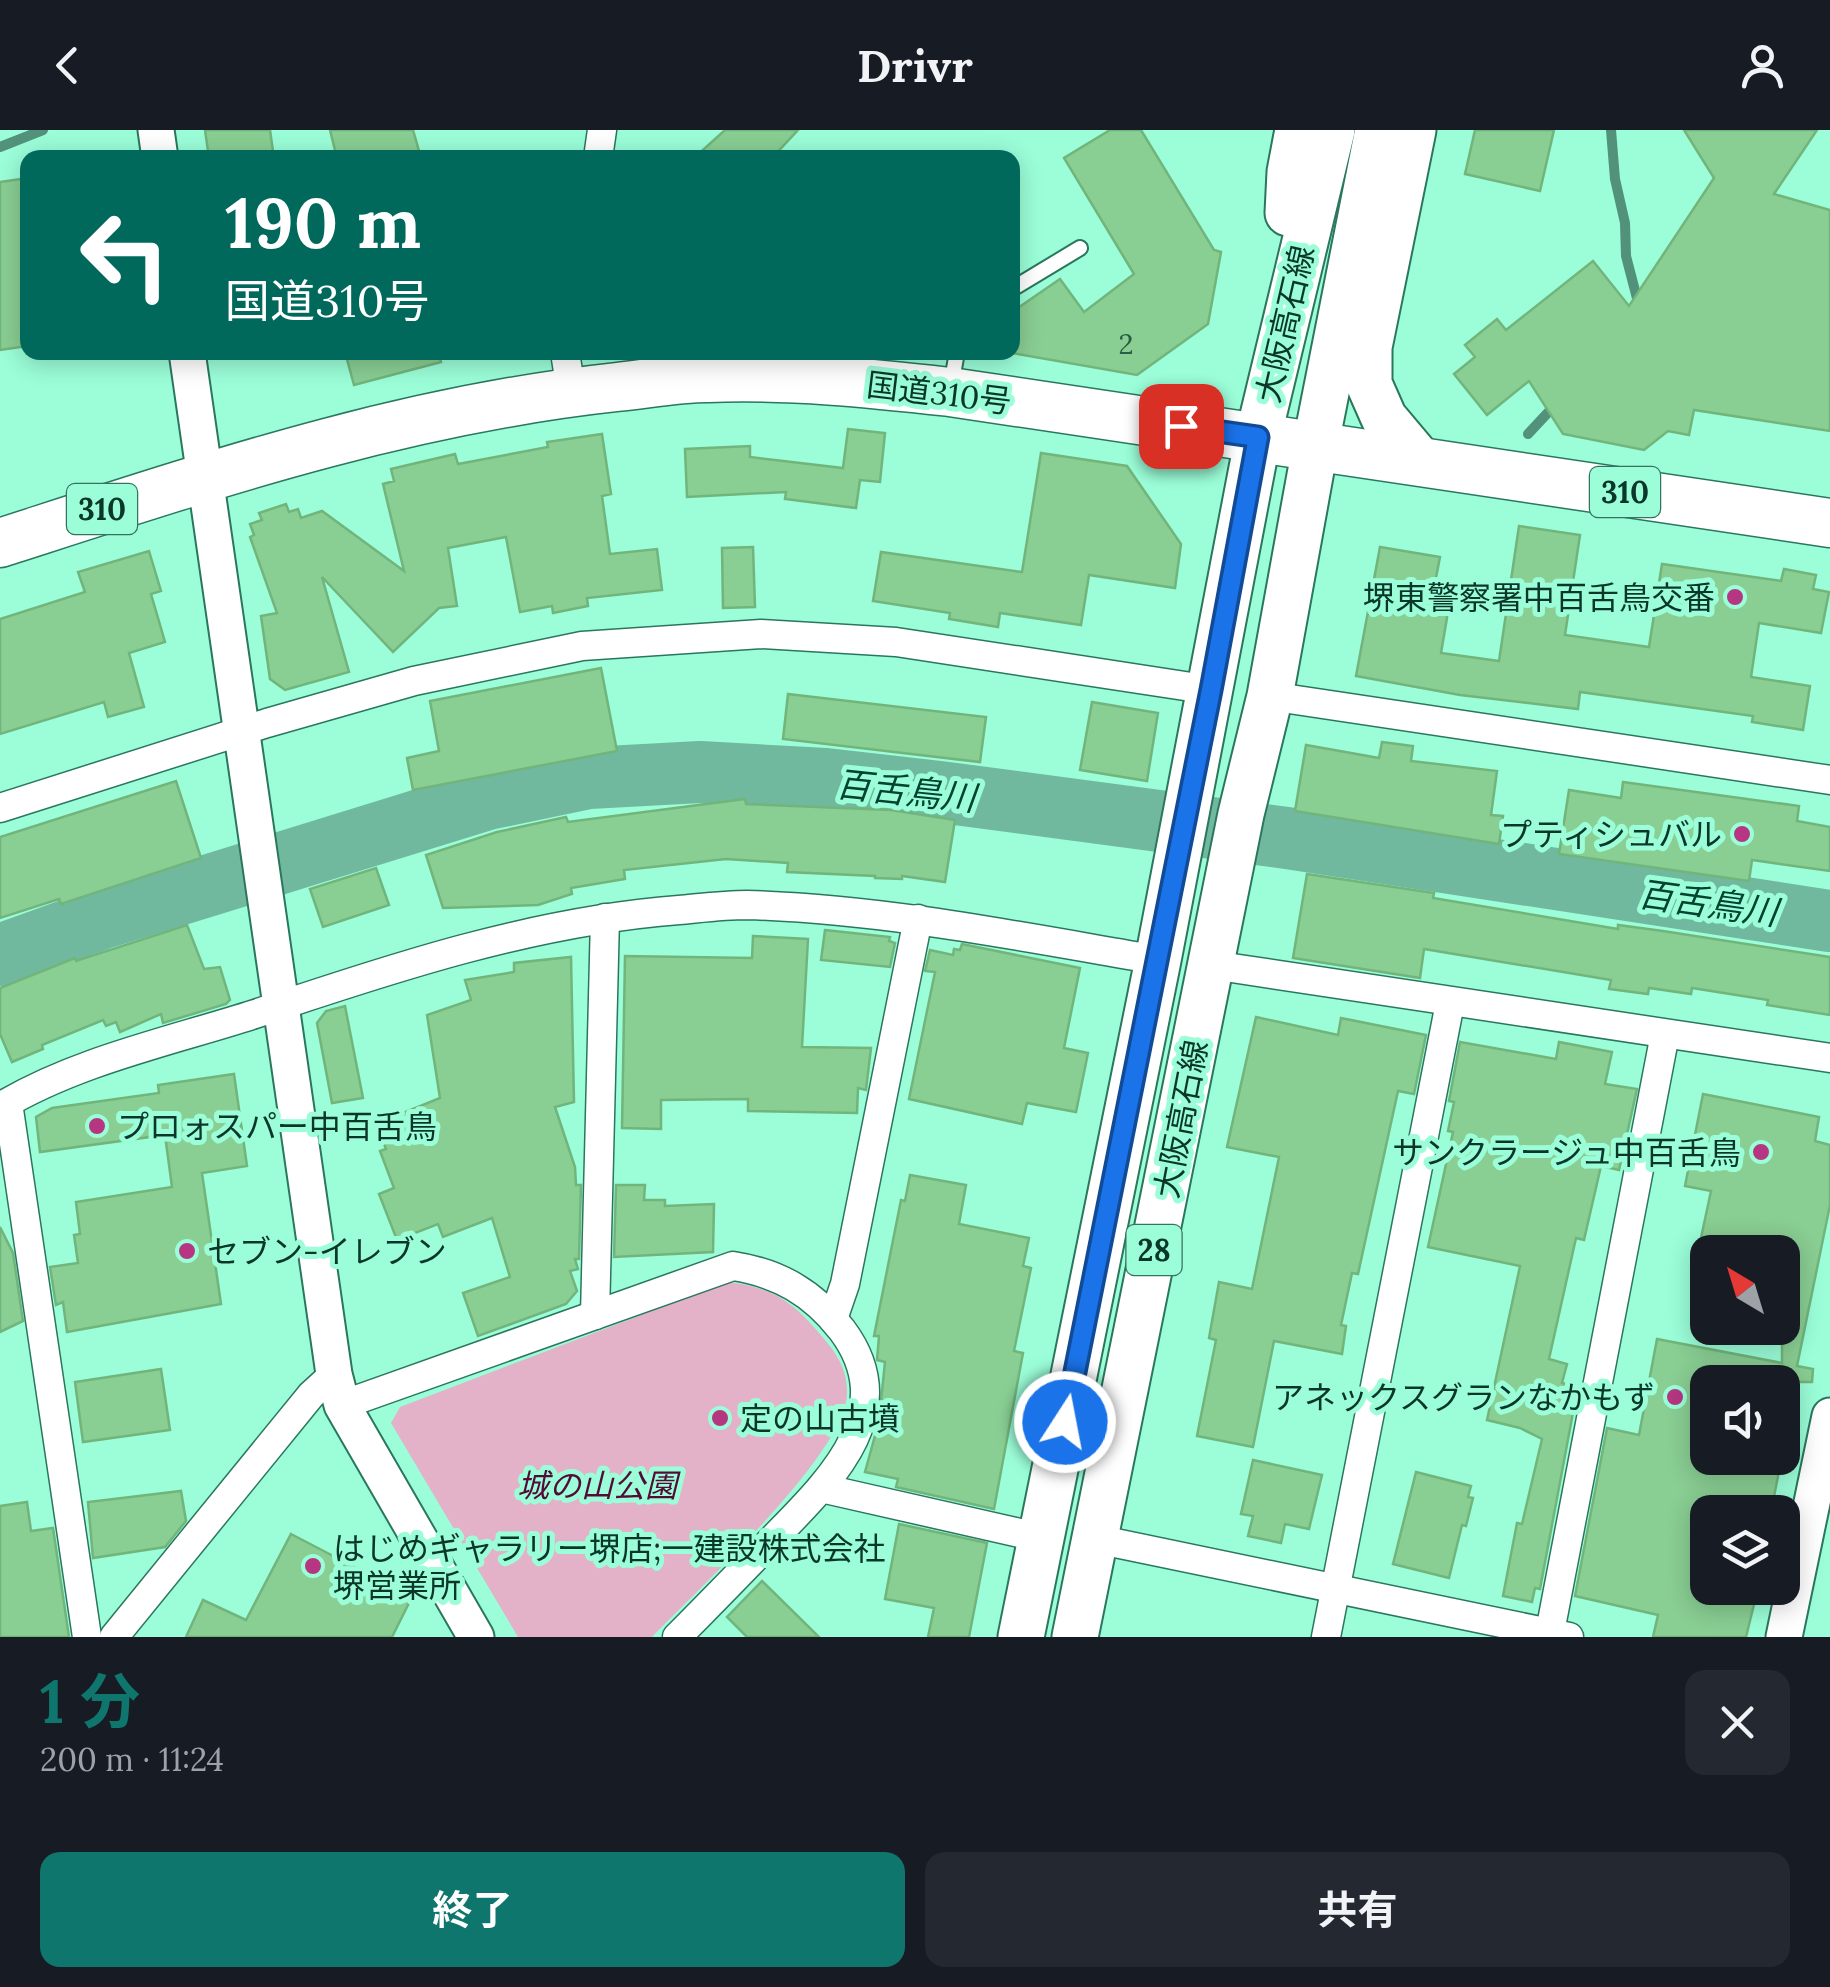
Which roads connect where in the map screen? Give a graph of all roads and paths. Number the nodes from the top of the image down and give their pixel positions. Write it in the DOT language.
graph roads {
  1 [pos="1298,130"];
  2 [pos="1332,130"];
  3 [pos="1378,130"];
  4 [pos="1413,130"];
  5 [pos="1080,248"];
  6 [pos="1020,284"];
  7 [pos="1280,334"];
  8 [pos="188,360"];
  9 [pos="568,372"];
  10 [pos="953,372"];
  11 [pos="1258,437"];
  12 [pos="1315,448"];
  13 [pos="1421,462"];
  14 [pos="204,476"];
  15 [pos="1830,523"];
  16 [pos="0,542"];
  17 [pos="1211,690"];
  18 [pos="1270,696"];
  19 [pos="241,731"];
  20 [pos="1830,780"];
  21 [pos="0,808"];
  22 [pos="605,918"];
  23 [pos="918,919"];
  24 [pos="1158,960"];
  25 [pos="1212,965"];
  26 [pos="1450,1002"];
  27 [pos="281,1005"];
  28 [pos="1664,1034"];
  29 [pos="1830,1058"];
  30 [pos="4,1105"];
  31 [pos="595,1315"];
  32 [pos="833,1319"];
  33 [pos="338,1389"];
  34 [pos="1830,1416"];
  35 [pos="821,1488"];
  36 [pos="1042,1538"];
  37 [pos="1096,1539"];
  38 [pos="1336,1591"];
  39 [pos="1556,1636"];
  40 [pos="87,1637"];
  41 [pos="114,1637"];
  42 [pos="476,1637"];
  43 [pos="678,1637"];
  44 [pos="1021,1637"];
  45 [pos="1076,1637"];
  46 [pos="1326,1637"];
  47 [pos="1784,1637"];
  1 -- 7 [label="main road"];
  2 -- 7 [label="main road, 大阪高石線 / 28"];
  3 -- 12 [label="main road, 大阪高石線 / 28"];
  4 -- 13 [label="main road"];
  5 -- 6 [label="lane"];
  7 -- 11 [label="main road, 大阪高石線 / 28"];
  8 -- 14 [label="street"];
  9 -- 10 [label="highway, 国道310号 / 310"];
  9 -- 14 [label="highway, 国道310号 / 310"];
  10 -- 11 [label="highway, 国道310号 / 310"];
  11 -- 12 [label="highway, 国道310号 / 310"];
  11 -- 17 [label="main road, 大阪高石線 / 28"];
  12 -- 13 [label="highway, 国道310号 / 310"];
  12 -- 18 [label="main road, 大阪高石線 / 28"];
  13 -- 15 [label="highway, 国道310号 / 310"];
  14 -- 16 [label="highway, 国道310号 / 310"];
  14 -- 19 [label="street"];
  17 -- 19 [label="street"];
  17 -- 24 [label="main road, 大阪高石線 / 28"];
  18 -- 20 [label="street"];
  18 -- 25 [label="main road, 大阪高石線 / 28"];
  19 -- 21 [label="street"];
  19 -- 27 [label="street"];
  22 -- 23 [label="street"];
  22 -- 27 [label="street"];
  22 -- 31 [label="street"];
  23 -- 24 [label="street"];
  23 -- 32 [label="street"];
  24 -- 36 [label="main road, 大阪高石線 / 28"];
  25 -- 26 [label="street"];
  25 -- 37 [label="main road, 大阪高石線 / 28"];
  26 -- 28 [label="street"];
  26 -- 38 [label="street"];
  27 -- 30 [label="street"];
  27 -- 33 [label="street"];
  28 -- 29 [label="street"];
  28 -- 39 [label="street"];
  30 -- 40 [label="street"];
  31 -- 32 [label="street"];
  31 -- 33 [label="street"];
  32 -- 35 [label="street"];
  33 -- 41 [label="street"];
  33 -- 42 [label="street"];
  34 -- 47 [label="street"];
  35 -- 36 [label="street"];
  35 -- 43 [label="street"];
  36 -- 44 [label="main road, 大阪高石線 / 28"];
  37 -- 38 [label="street"];
  37 -- 45 [label="main road, 大阪高石線 / 28"];
  38 -- 39 [label="street"];
  38 -- 46 [label="street"];
}
